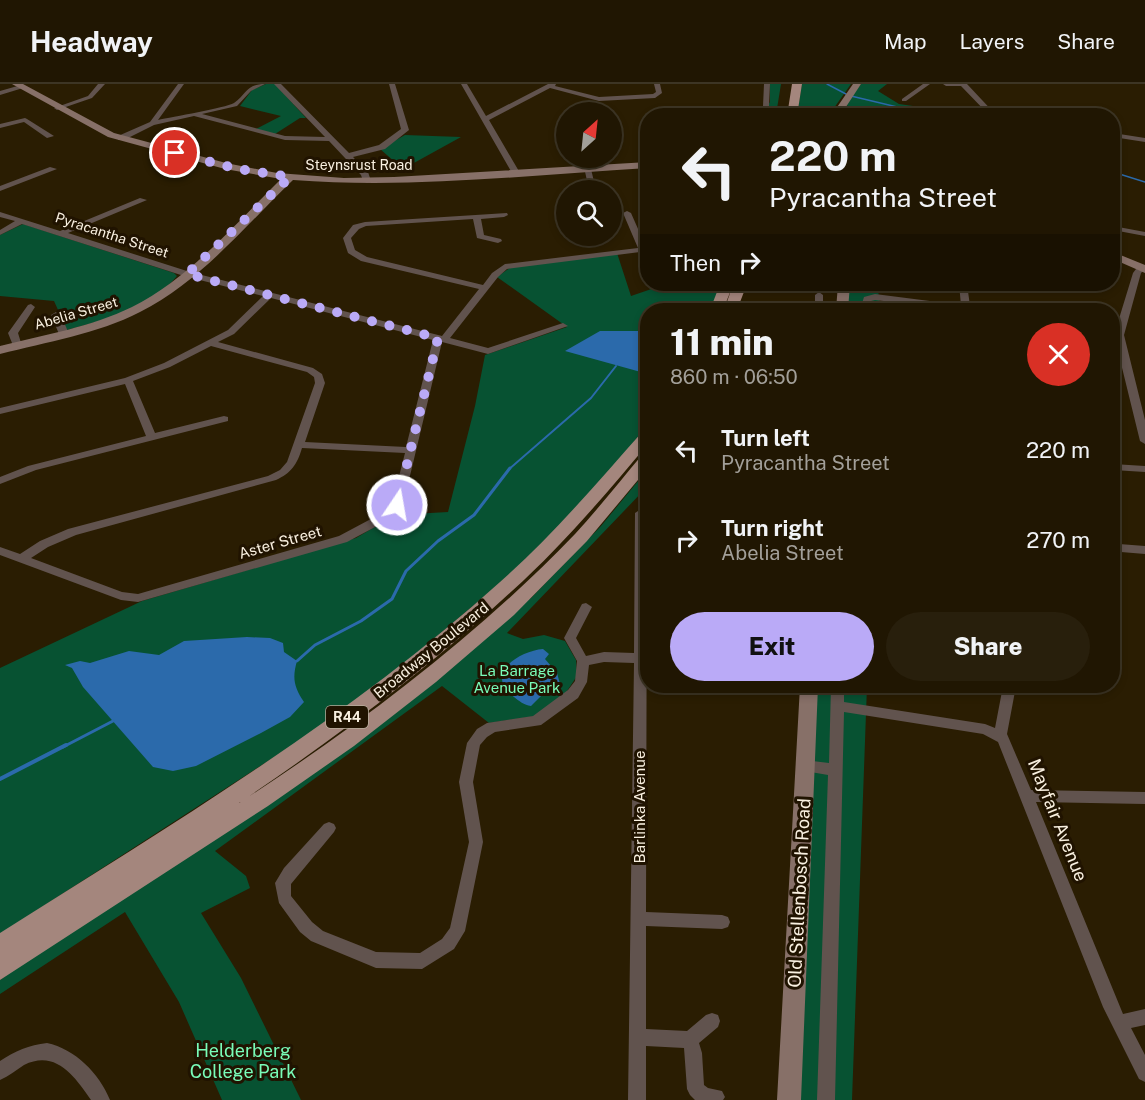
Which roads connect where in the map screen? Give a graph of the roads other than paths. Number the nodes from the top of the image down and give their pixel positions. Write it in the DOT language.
graph roads {
  1 [pos="102,84"];
  2 [pos="181,84"];
  3 [pos="262,84"];
  4 [pos="277,84"];
  5 [pos="392,84"];
  6 [pos="464,84"];
  7 [pos="657,84"];
  8 [pos="767,84"];
  9 [pos="786,84"];
  10 [pos="797,84"];
  11 [pos="857,84"];
  12 [pos="927,84"];
  13 [pos="946,84"];
  14 [pos="963,84"];
  15 [pos="550,85"];
  16 [pos="18,86"];
  17 [pos="0,93"];
  18 [pos="904,100"];
  19 [pos="57,108"];
  20 [pos="764,108"];
  21 [pos="783,108"];
  22 [pos="793,108"];
  23 [pos="840,108"];
  24 [pos="986,108"];
  25 [pos="194,114"];
  26 [pos="484,120"];
  27 [pos="152,123"];
  28 [pos="0,126"];
  29 [pos="50,136"];
  30 [pos="1120,136"];
  31 [pos="121,138"];
  32 [pos="330,139"];
  33 [pos="1145,140"];
  34 [pos="348,156"];
  35 [pos="640,166"];
  36 [pos="54,169"];
  37 [pos="587,169"];
  38 [pos="516,173"];
  39 [pos="290,177"];
  40 [pos="590,180"];
  41 [pos="367,181"];
  42 [pos="0,189"];
  43 [pos="143,200"];
  44 [pos="627,213"];
  45 [pos="0,214"];
  46 [pos="504,215"];
  47 [pos="477,217"];
  48 [pos="21,221"];
  49 [pos="1120,229"];
  50 [pos="0,233"];
  51 [pos="62,233"];
  52 [pos="1145,234"];
  53 [pos="498,241"];
  54 [pos="640,241"];
  55 [pos="640,249"];
  56 [pos="1120,258"];
  57 [pos="1143,268"];
  58 [pos="187,274"];
  59 [pos="485,288"];
  60 [pos="269,295"];
  61 [pos="819,295"];
  62 [pos="819,303"];
  63 [pos="866,303"];
  64 [pos="925,303"];
  65 [pos="31,307"];
  66 [pos="1120,322"];
  67 [pos="60,324"];
  68 [pos="49,326"];
  69 [pos="563,326"];
  70 [pos="441,339"];
  71 [pos="210,343"];
  72 [pos="16,346"];
  73 [pos="1120,349"];
  74 [pos="0,350"];
  75 [pos="128,380"];
  76 [pos="0,411"];
  77 [pos="224,419"];
  78 [pos="152,438"];
  79 [pos="1145,441"];
  80 [pos="640,444"];
  81 [pos="298,445"];
  82 [pos="409,450"];
  83 [pos="1120,467"];
  84 [pos="640,468"];
  85 [pos="1145,469"];
  86 [pos="0,481"];
  87 [pos="1120,546"];
  88 [pos="0,550"];
  89 [pos="1145,550"];
  90 [pos="21,559"];
  91 [pos="586,608"];
  92 [pos="640,658"];
  93 [pos="583,661"];
  94 [pos="809,693"];
  95 [pos="838,693"];
  96 [pos="1009,693"];
  97 [pos="837,706"];
  98 [pos="999,735"];
  99 [pos="804,766"];
  100 [pos="836,770"];
  101 [pos="1027,796"];
  102 [pos="1145,798"];
  103 [pos="329,828"];
  104 [pos="639,920"];
  105 [pos="722,922"];
  106 [pos="0,946"];
  107 [pos="0,969"];
  108 [pos="1145,1017"];
  109 [pos="712,1021"];
  110 [pos="1119,1023"];
  111 [pos="638,1037"];
  112 [pos="690,1040"];
  113 [pos="0,1071"];
  114 [pos="1145,1073"];
  115 [pos="716,1097"];
  116 [pos="101,1100"];
  117 [pos="637,1100"];
  118 [pos="789,1100"];
  119 [pos="826,1100"];
  1 -- 19 [label="street"];
  2 -- 27 [label="street"];
  3 -- 25 [label="street"];
  4 -- 32 [label="street"];
  5 -- 34 [label="street"];
  6 -- 26 [label="street"];
  7 -- 15 [label="street"];
  8 -- 20 [label="street"];
  9 -- 21 [label="main road"];
  10 -- 22 [label="main road"];
  11 -- 23 [label="street"];
  12 -- 18 [label="street"];
  13 -- 14 [label="street"];
  14 -- 24 [label="street"];
  15 -- 26 [label="street"];
  16 -- 17 [label="street"];
  16 -- 19 [label="street, Steynsrust Road"];
  19 -- 31 [label="street, Steynsrust Road"];
  25 -- 27 [label="street"];
  25 -- 32 [label="street"];
  26 -- 38 [label="street"];
  27 -- 31 [label="street"];
  28 -- 29 [label="street"];
  30 -- 33 [label="street"];
  31 -- 39 [label="street, Steynsrust Road"];
  32 -- 34 [label="street"];
  34 -- 41 [label="street"];
  35 -- 37 [label="street, Steynsrust Road"];
  36 -- 42 [label="street"];
  37 -- 38 [label="street, Steynsrust Road"];
  37 -- 40 [label="street"];
  38 -- 41 [label="street, Steynsrust Road"];
  39 -- 41 [label="street, Steynsrust Road"];
  39 -- 58 [label="street, Abelia Street"];
  43 -- 51 [label="street"];
  44 -- 54 [label="street"];
  45 -- 48 [label="street, Pyracantha Street"];
  46 -- 47 [label="street"];
  47 -- 53 [label="street"];
  47 -- 59 [label="street"];
  48 -- 50 [label="street"];
  48 -- 51 [label="street, Pyracantha Street"];
  49 -- 52 [label="street"];
  51 -- 58 [label="street, Pyracantha Street"];
  55 -- 59 [label="street"];
  56 -- 57 [label="street"];
  57 -- 66 [label="street"];
  58 -- 60 [label="street, Pyracantha Street"];
  58 -- 67 [label="street, Abelia Street"];
  59 -- 70 [label="street"];
  60 -- 70 [label="street, Pyracantha Street"];
  60 -- 71 [label="street"];
  61 -- 62 [label="street"];
  63 -- 64 [label="street"];
  65 -- 72 [label="street"];
  67 -- 68 [label="street"];
  67 -- 72 [label="street, Abelia Street"];
  69 -- 70 [label="street, Pyracantha Street"];
  70 -- 82 [label="street, Aster Street"];
  71 -- 75 [label="street"];
  71 -- 81 [label="street"];
  72 -- 74 [label="street, Abelia Street"];
  73 -- 79 [label="street"];
  75 -- 76 [label="street"];
  75 -- 78 [label="street"];
  77 -- 78 [label="street"];
  78 -- 86 [label="street"];
  80 -- 106 [label="main road, Broadway Boulevard / R44"];
  81 -- 82 [label="street"];
  81 -- 90 [label="street"];
  82 -- 90 [label="street, Aster Street"];
  83 -- 85 [label="street"];
  84 -- 107 [label="main road, Broadway Boulevard / R44"];
  87 -- 89 [label="street"];
  88 -- 90 [label="street, Aster Street"];
  91 -- 93 [label="street"];
  92 -- 93 [label="street"];
  92 -- 104 [label="street, Barlinka Avenue"];
  93 -- 103 [label="street"];
  94 -- 99 [label="street, Old Stellenbosch Road"];
  95 -- 97 [label="street"];
  96 -- 98 [label="street"];
  97 -- 98 [label="street"];
  97 -- 100 [label="street"];
  98 -- 101 [label="street, Mayfair Avenue"];
  99 -- 100 [label="street"];
  99 -- 118 [label="street, Old Stellenbosch Road"];
  100 -- 119 [label="street"];
  101 -- 102 [label="street"];
  101 -- 110 [label="street, Mayfair Avenue"];
  104 -- 105 [label="street"];
  104 -- 111 [label="street, Barlinka Avenue"];
  108 -- 110 [label="street"];
  109 -- 112 [label="street"];
  110 -- 114 [label="street, Mayfair Avenue"];
  111 -- 112 [label="street"];
  111 -- 117 [label="street, Barlinka Avenue"];
  112 -- 115 [label="street"];
  113 -- 116 [label="street"];
}
